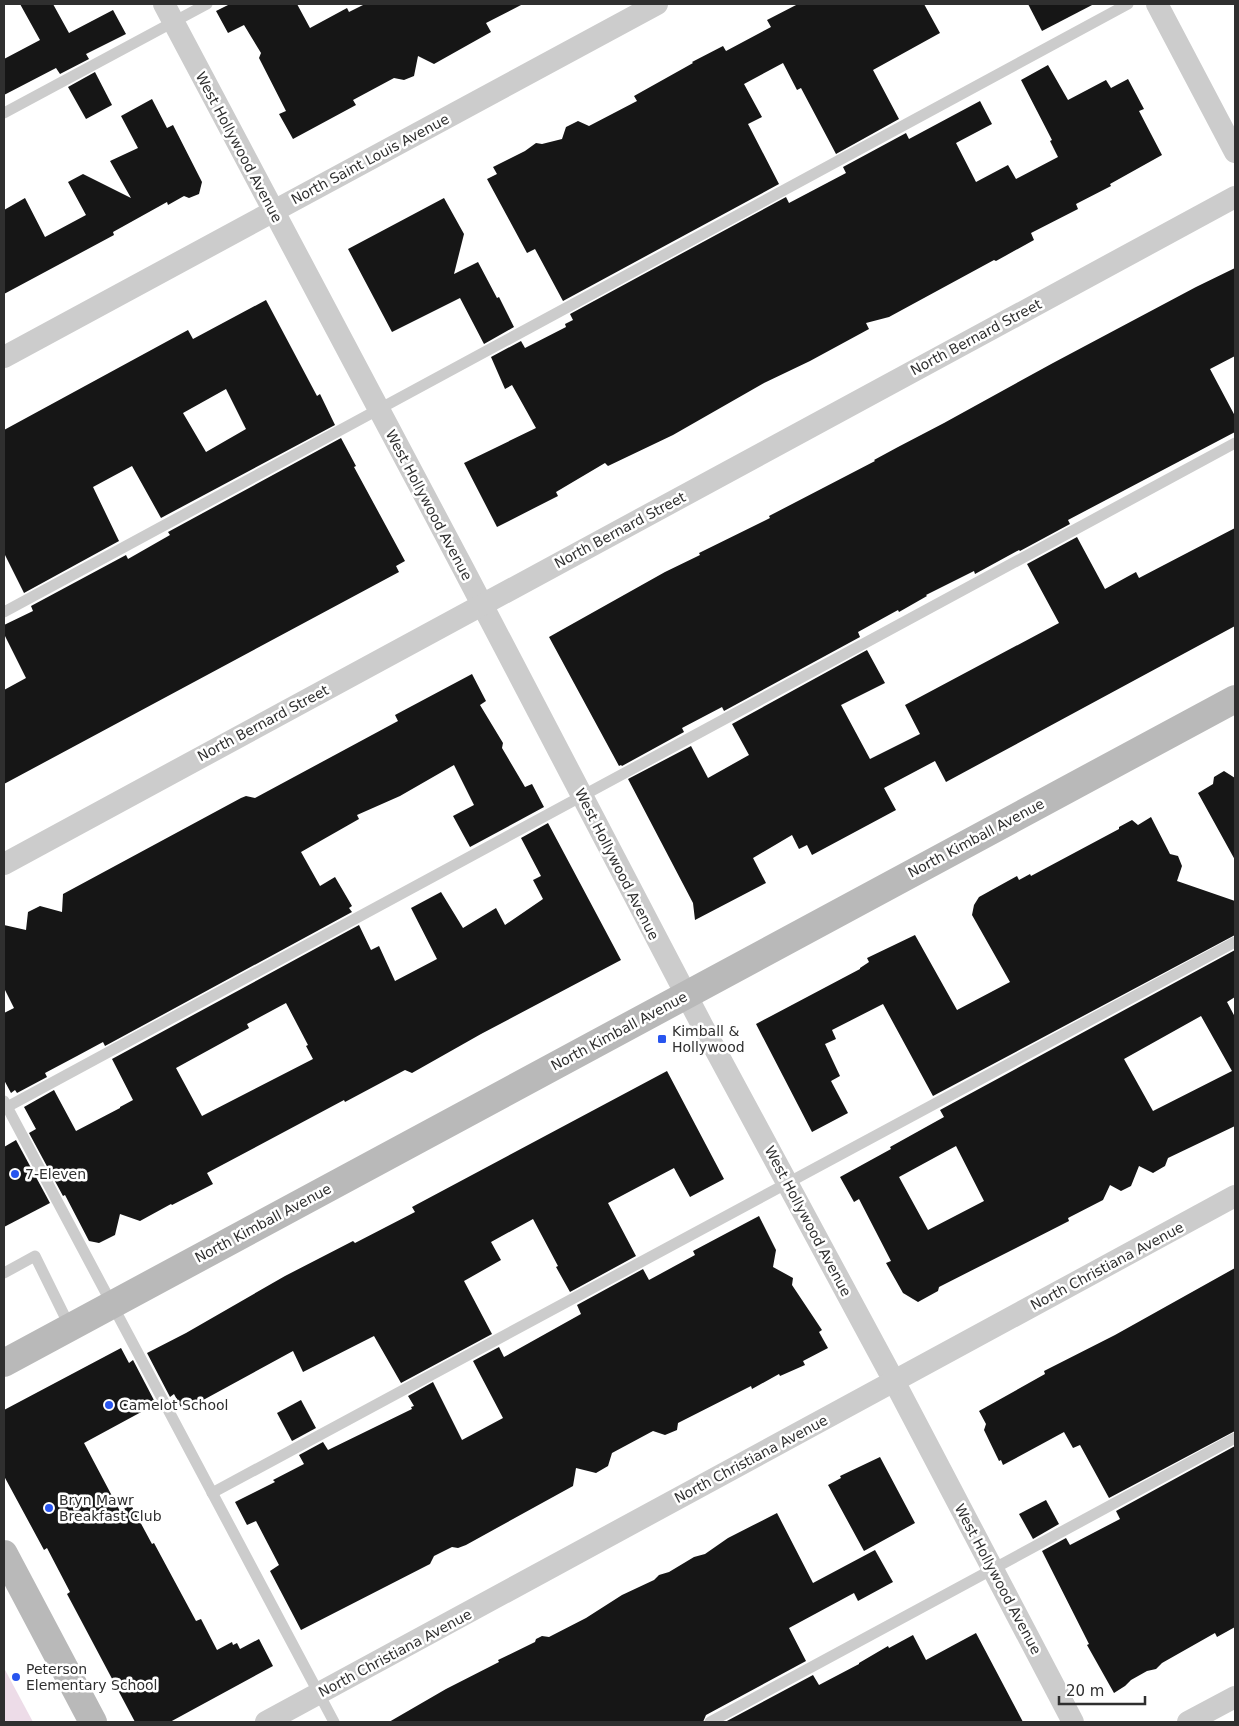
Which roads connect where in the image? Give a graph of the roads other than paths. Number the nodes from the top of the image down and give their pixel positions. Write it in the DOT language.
graph roads {
  1 [pos="207,4"];
  2 [pos="657,4"];
  3 [pos="1128,4"];
  4 [pos="1157,4"];
  5 [pos="169,13"];
  6 [pos="4,113"];
  7 [pos="1235,152"];
  8 [pos="1235,197"];
  9 [pos="273,211"];
  10 [pos="4,357"];
  11 [pos="379,409"];
  12 [pos="1235,443"];
  13 [pos="482,605"];
  14 [pos="4,612"];
  15 [pos="1235,699"];
  16 [pos="582,796"];
  17 [pos="4,864"];
  18 [pos="1235,942"];
  19 [pos="686,995"];
  20 [pos="5,1104"];
  21 [pos="787,1183"];
  22 [pos="1235,1196"];
  23 [pos="4,1272"];
  24 [pos="112,1305"];
  25 [pos="70,1327"];
  26 [pos="4,1363"];
  27 [pos="894,1381"];
  28 [pos="1235,1438"];
  29 [pos="212,1493"];
  30 [pos="4,1554"];
  31 [pos="993,1569"];
  32 [pos="319,1694"];
  33 [pos="1235,1697"];
  34 [pos="93,1722"];
  35 [pos="266,1722"];
  36 [pos="334,1722"];
  37 [pos="710,1722"];
  38 [pos="1073,1722"];
  39 [pos="1188,1722"];
  1 -- 5 [label="lane"];
  2 -- 9 [label="street, North Saint Louis Avenue"];
  3 -- 11 [label="lane"];
  4 -- 7 [label="street"];
  5 -- 6 [label="lane"];
  5 -- 9 [label="street, West Hollywood Avenue"];
  8 -- 13 [label="street, North Bernard Street"];
  9 -- 10 [label="street, North Saint Louis Avenue"];
  9 -- 11 [label="street, West Hollywood Avenue"];
  11 -- 13 [label="street, West Hollywood Avenue"];
  11 -- 14 [label="lane"];
  12 -- 16 [label="lane"];
  13 -- 16 [label="street, West Hollywood Avenue"];
  13 -- 17 [label="street, North Bernard Street"];
  15 -- 19 [label="street, North Kimball Avenue"];
  16 -- 19 [label="street, West Hollywood Avenue"];
  16 -- 20 [label="lane"];
  18 -- 21 [label="lane"];
  19 -- 21 [label="street, West Hollywood Avenue"];
  19 -- 24 [label="street, North Kimball Avenue"];
  20 -- 24 [label="lane"];
  21 -- 27 [label="street, West Hollywood Avenue"];
  21 -- 29 [label="lane"];
  22 -- 27 [label="street, North Christiana Avenue"];
  23 -- 25 [label="lane"];
  24 -- 25 [label="street, North Kimball Avenue"];
  24 -- 29 [label="lane"];
  25 -- 26 [label="street, North Kimball Avenue"];
  27 -- 31 [label="street, West Hollywood Avenue"];
  27 -- 32 [label="street, North Christiana Avenue"];
  28 -- 31 [label="lane"];
  29 -- 32 [label="lane"];
  30 -- 34 [label="street"];
  31 -- 37 [label="lane"];
  31 -- 38 [label="street, West Hollywood Avenue"];
  32 -- 35 [label="street, North Christiana Avenue"];
  32 -- 36 [label="lane"];
  33 -- 39 [label="street"];
}
